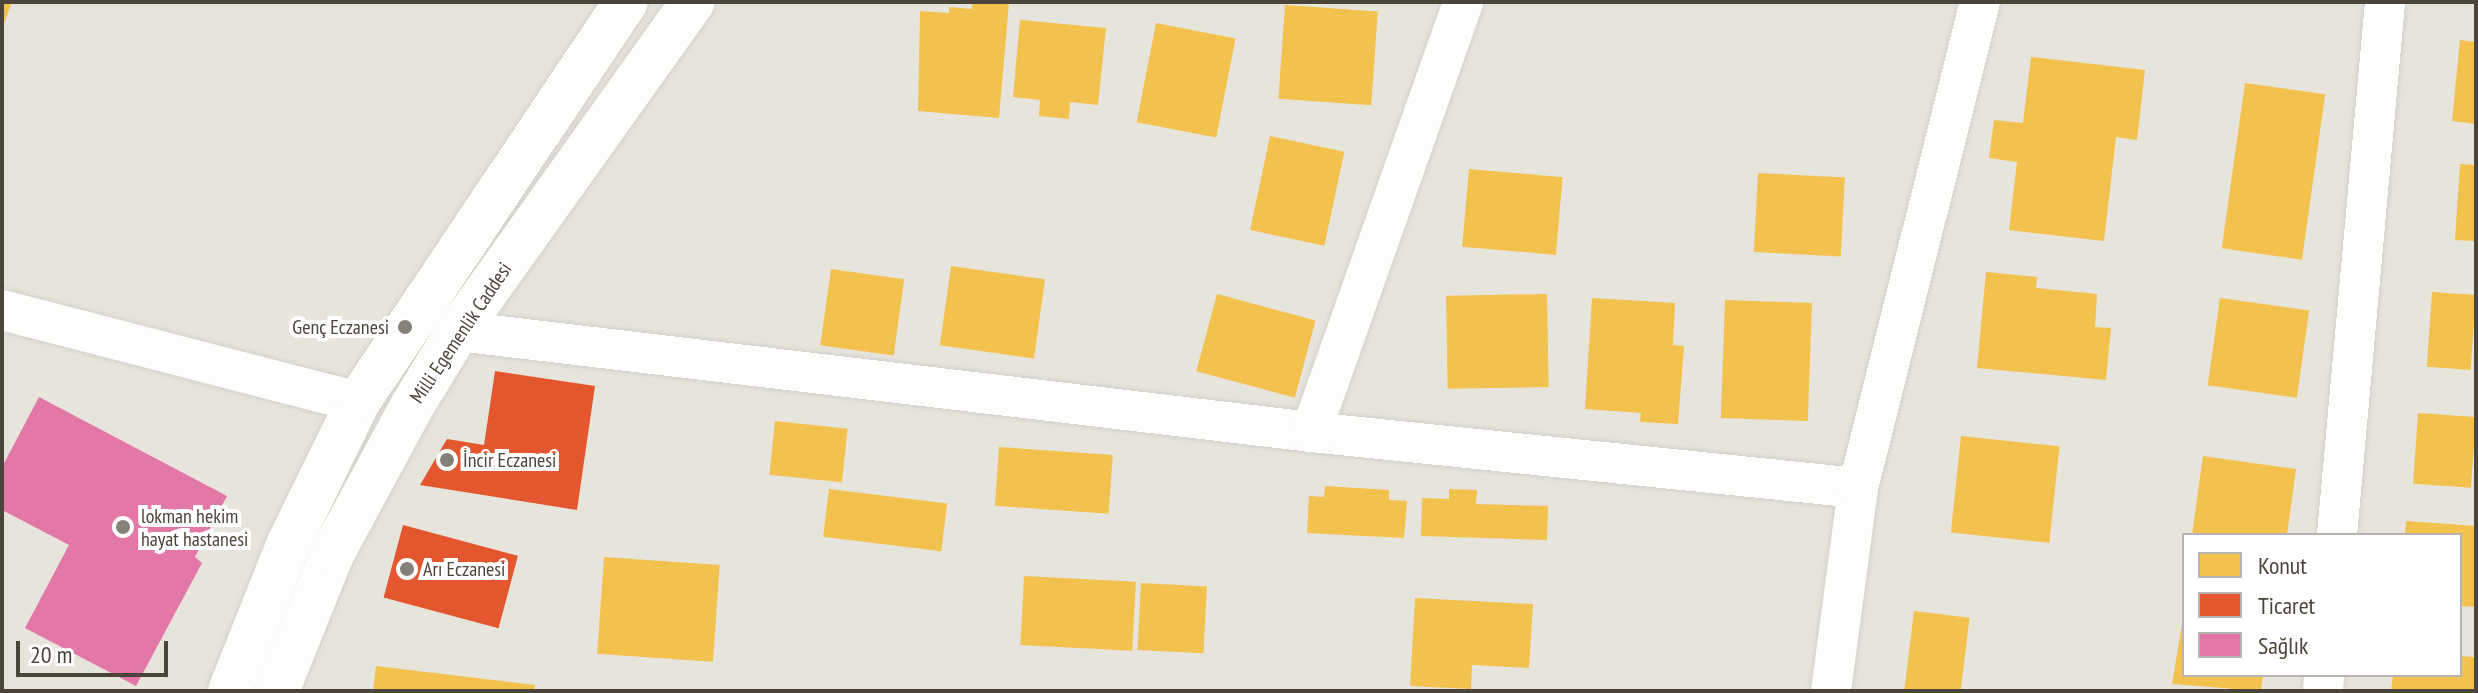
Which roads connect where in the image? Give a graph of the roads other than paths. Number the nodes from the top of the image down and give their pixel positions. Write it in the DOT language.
graph roads {
  1 [pos="626,2"];
  2 [pos="693,2"];
  3 [pos="1463,2"];
  4 [pos="1980,2"];
  5 [pos="2385,2"];
  6 [pos="2,310"];
  7 [pos="458,331"];
  8 [pos="358,402"];
  9 [pos="1311,432"];
  10 [pos="1858,488"];
  11 [pos="2337,533"];
  12 [pos="230,691"];
  13 [pos="277,691"];
  14 [pos="1831,691"];
  1 -- 8 [label="street"];
  2 -- 7 [label="street, Milli Egemenlik Caddesi"];
  3 -- 9 [label="street"];
  4 -- 10 [label="street"];
  5 -- 11 [label="street"];
  6 -- 8 [label="street"];
  7 -- 9 [label="street"];
  7 -- 13 [label="street, Milli Egemenlik Caddesi"];
  8 -- 12 [label="street"];
  9 -- 10 [label="street"];
  10 -- 14 [label="street"];
}
